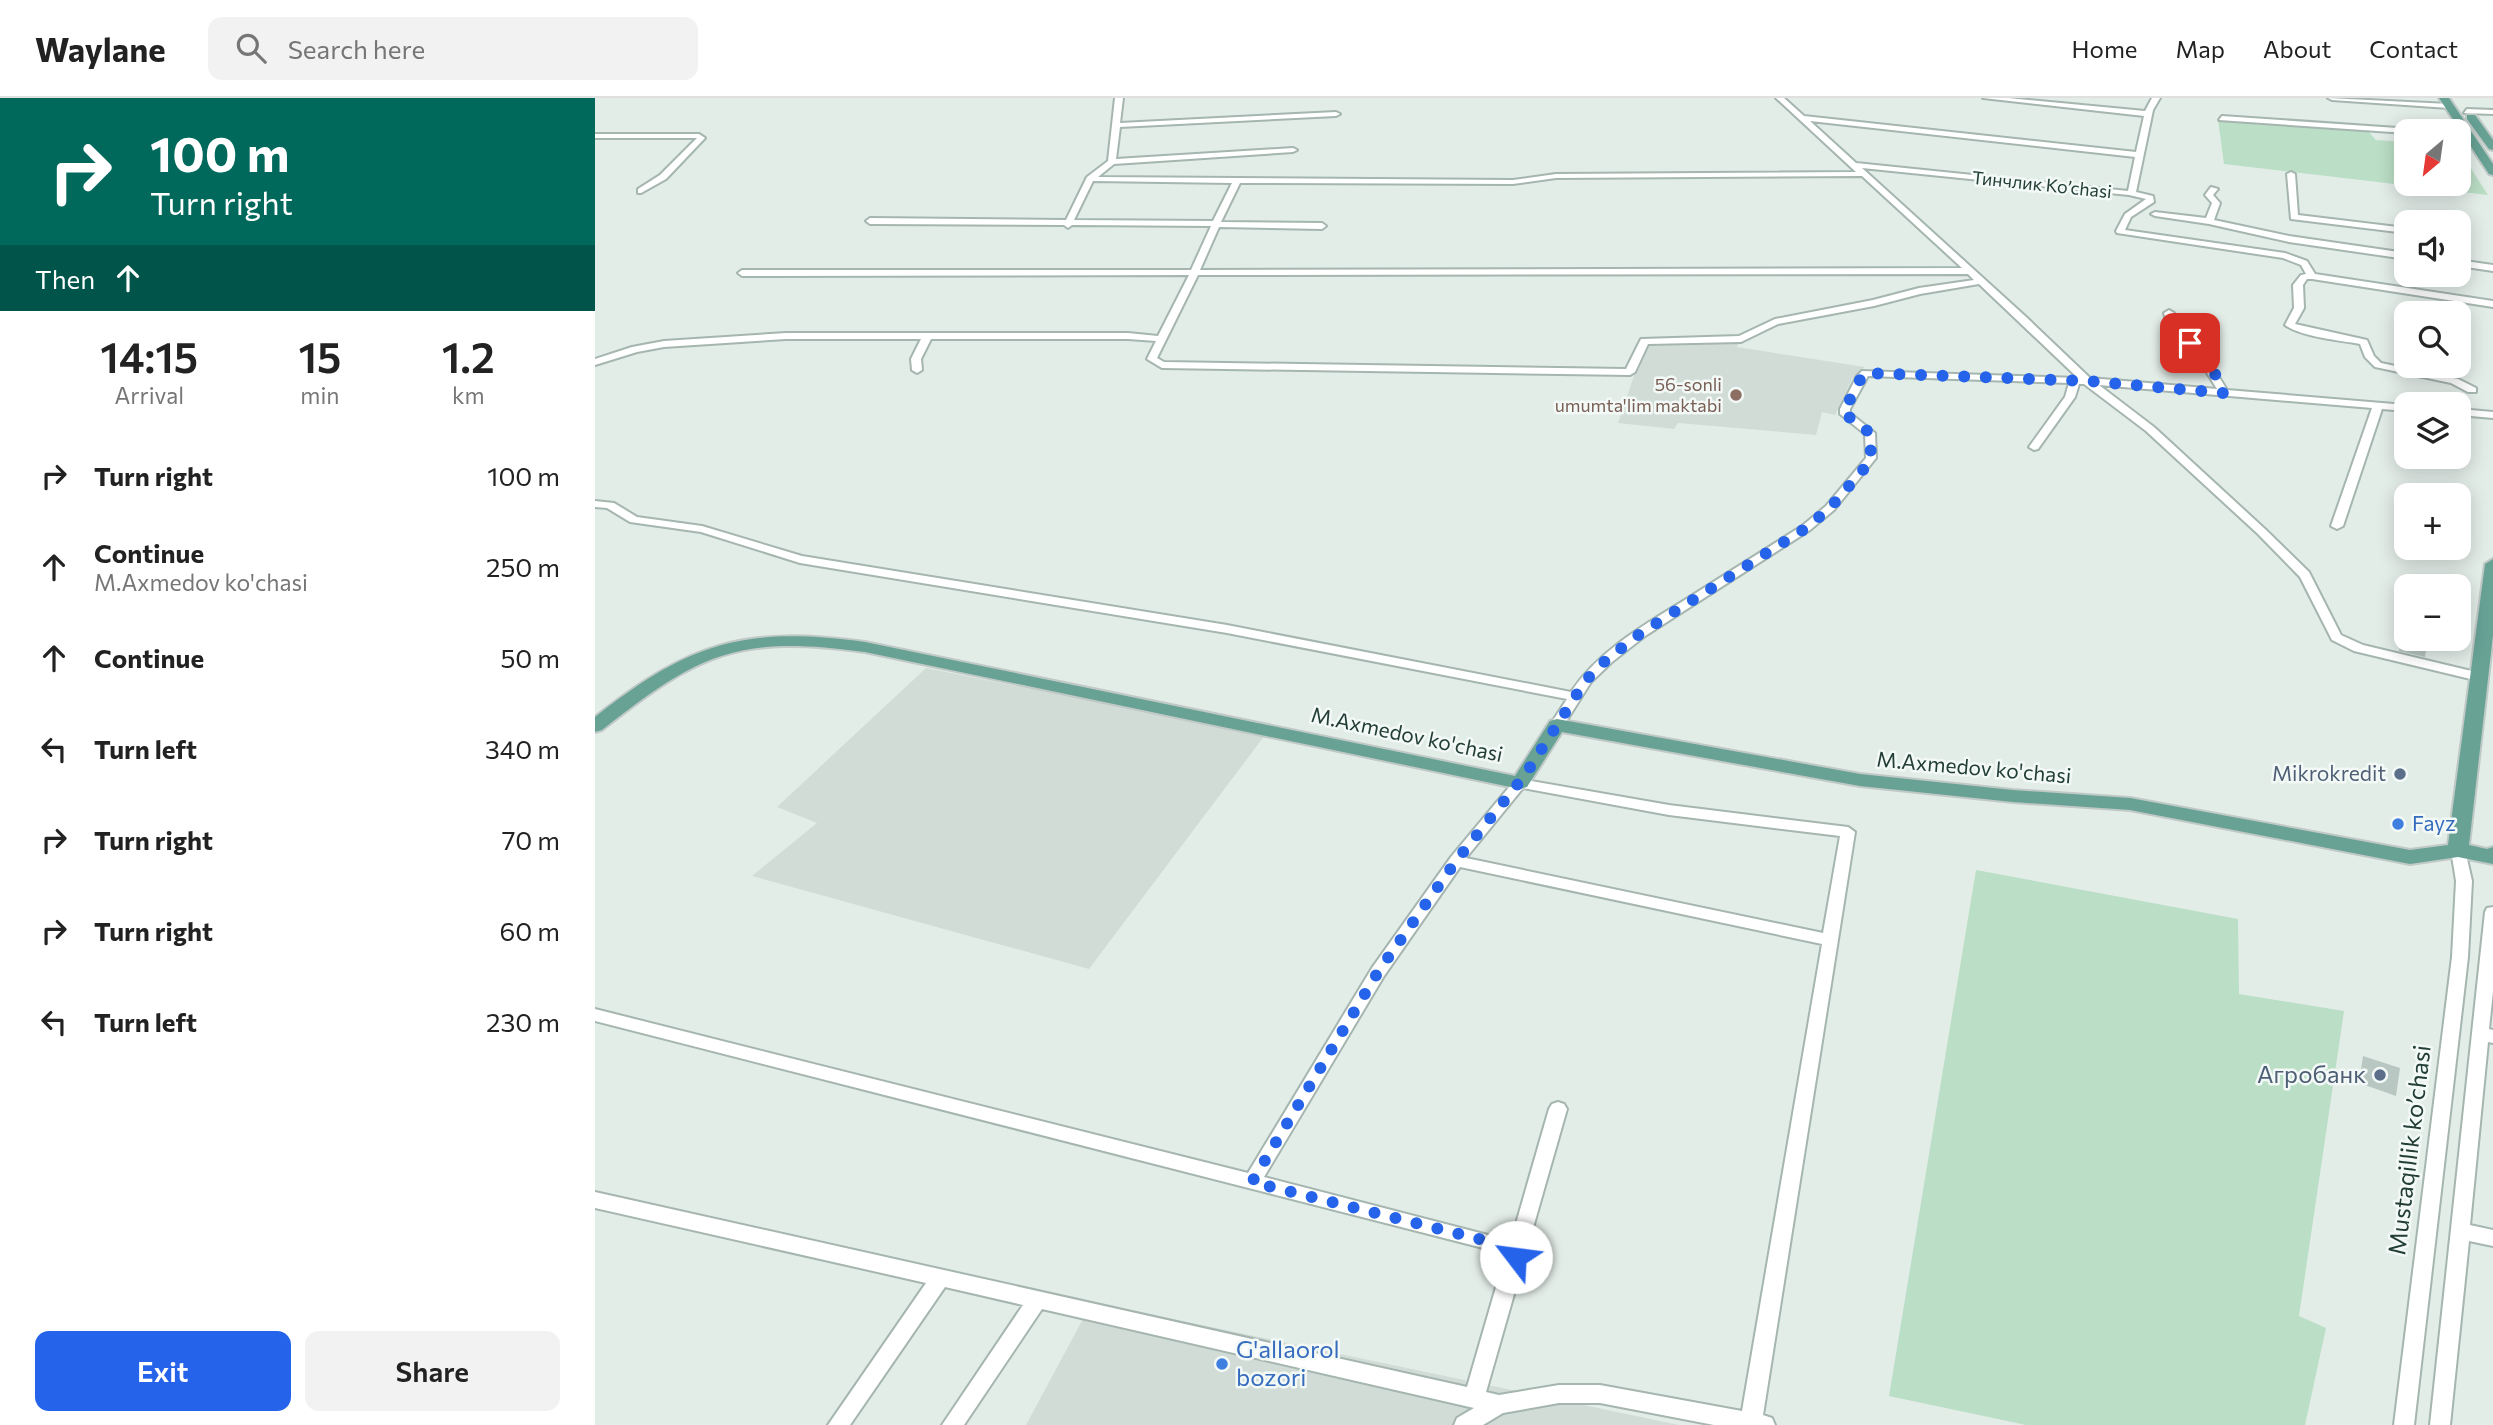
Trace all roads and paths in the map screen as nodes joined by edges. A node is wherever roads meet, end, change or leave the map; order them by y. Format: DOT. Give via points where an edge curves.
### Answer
graph roads {
  1 [pos="1119,98"];
  2 [pos="1780,98"];
  3 [pos="1987,98"];
  4 [pos="2156,98"];
  5 [pos="2332,98"];
  6 [pos="2458,98"];
  7 [pos="2446,102"];
  8 [pos="2467,111"];
  9 [pos="2493,112"];
  10 [pos="1336,114"];
  11 [pos="2149,114"];
  12 [pos="1803,118"];
  13 [pos="2222,118"];
  14 [pos="2455,119"];
  15 [pos="1116,125"];
  16 [pos="2394,130"];
  17 [pos="595,136"];
  18 [pos="2471,145"];
  19 [pos="2493,147"];
  20 [pos="1293,150"];
  21 [pos="2139,155"];
  22 [pos="1112,162"];
  23 [pos="1854,165"];
  24 [pos="2493,172"];
  25 [pos="1864,174"];
  26 [pos="2291,174"];
  27 [pos="1090,179"];
  28 [pos="1237,181"];
  29 [pos="2214,189"];
  30 [pos="641,191"];
  31 [pos="2129,193"];
  32 [pos="2155,214"];
  33 [pos="870,221"];
  34 [pos="2209,221"];
  35 [pos="1216,224"];
  36 [pos="1068,225"];
  37 [pos="1322,226"];
  38 [pos="2394,230"];
  39 [pos="2394,254"];
  40 [pos="2471,265"];
  41 [pos="2493,268"];
  42 [pos="1970,271"];
  43 [pos="1197,273"];
  44 [pos="742,274"];
  45 [pos="2312,276"];
  46 [pos="1982,281"];
  47 [pos="2493,304"];
  48 [pos="2169,313"];
  49 [pos="927,337"];
  50 [pos="1161,339"];
  51 [pos="595,362"];
  52 [pos="917,370"];
  53 [pos="2081,381"];
  54 [pos="2472,390"];
  55 [pos="2224,393"];
  56 [pos="2378,405"];
  57 [pos="2394,407"];
  58 [pos="2471,413"];
  59 [pos="2493,415"];
  60 [pos="2034,447"];
  61 [pos="595,504"];
  62 [pos="2337,526"];
  63 [pos="2493,564"];
  64 [pos="2479,677"];
  65 [pos="1575,697"];
  66 [pos="1557,725"];
  67 [pos="595,726"];
  68 [pos="1522,779"];
  69 [pos="2458,850"];
  70 [pos="2493,857"];
  71 [pos="1456,861"];
  72 [pos="2493,912"];
  73 [pos="1830,940"];
  74 [pos="595,1015"];
  75 [pos="2486,1035"];
  76 [pos="1558,1110"];
  77 [pos="1252,1182"];
  78 [pos="595,1200"];
  79 [pos="2461,1231"];
  80 [pos="2493,1238"];
  81 [pos="1516,1257"];
  82 [pos="941,1278"];
  83 [pos="1037,1300"];
  84 [pos="1474,1398"];
  85 [pos="1499,1404"];
  86 [pos="1758,1423"];
  87 [pos="838,1425"];
  88 [pos="952,1425"];
  89 [pos="1464,1425"];
  90 [pos="2404,1425"];
  91 [pos="2440,1425"];
  1 -- 15 [label="street"];
  2 -- 12 [label="street"];
  3 -- 11 [label="street"];
  4 -- 11 [label="street, Тинчлик Ko’chasi"];
  5 -- 7 [label="street"];
  6 -- 8 [label="main road"];
  7 -- 14 [label="main road"];
  8 -- 9 [label="street"];
  8 -- 19 [label="main road"];
  10 -- 15 [label="street"];
  11 -- 21 [label="street, Тинчлик Ko’chasi"];
  12 -- 21 [label="street"];
  12 -- 23 [label="street"];
  13 -- 16 [label="street"];
  15 -- 22 [label="street"];
  17 -- 30 [label="street" via="701,138 663,177"];
  18 -- 24 [label="main road"];
  20 -- 22 [label="street"];
  21 -- 31 [label="street, Тинчлик Ko’chasi"];
  22 -- 27 [label="street"];
  23 -- 25 [label="street"];
  23 -- 31 [label="street, Тинчлик Ko’chasi"];
  25 -- 28 [label="street" via="1556,176 1513,183"];
  25 -- 42 [label="street"];
  26 -- 38 [label="street" via="2294,217"];
  27 -- 28 [label="street"];
  27 -- 36 [label="street"];
  28 -- 35 [label="street"];
  29 -- 34 [label="street" via="2209,195 2216,203"];
  31 -- 45 [label="street" via="2150,198 2150,202 2128,216 2120,231 2124,233 2285,256 2304,262"];
  32 -- 34 [label="street"];
  33 -- 36 [label="street"];
  34 -- 39 [label="street" via="2289,239"];
  35 -- 36 [label="street"];
  35 -- 37 [label="street"];
  35 -- 43 [label="street"];
  40 -- 41 [label="street"];
  42 -- 43 [label="street"];
  42 -- 46 [label="street"];
  43 -- 44 [label="street"];
  43 -- 50 [label="street"];
  45 -- 47 [label="street"];
  45 -- 54 [label="street" via="2298,285 2299,308 2290,325 2364,342 2378,365"];
  46 -- 50 [label="street" via="1775,322 1741,339 1644,341 1630,372 1162,365 1152,359"];
  46 -- 53 [label="street"];
  48 -- 55 [label="street" via="2172,330 2213,370"];
  49 -- 50 [label="street"];
  49 -- 51 [label="street" via="786,336 677,343 635,349"];
  49 -- 52 [label="street" via="915,359"];
  53 -- 55 [label="street"];
  53 -- 60 [label="street"];
  53 -- 64 [label="street" via="2150,429 2305,575 2336,637 2359,648"];
  53 -- 65 [label="street" via="1874,372 1862,376 1845,414 1870,433 1871,458 1830,508 1641,633 1607,659"];
  55 -- 56 [label="street"];
  56 -- 57 [label="street"];
  56 -- 62 [label="street"];
  58 -- 59 [label="street"];
  61 -- 65 [label="street" via="610,505 634,520 702,528 800,559 1227,629"];
  63 -- 64 [label="main road"];
  64 -- 69 [label="main road"];
  65 -- 66 [label="street"];
  66 -- 68 [label="main road, M.Axmedov ko'chasi"];
  66 -- 69 [label="main road, M.Axmedov ko'chasi" via="1860,780 2130,804 2410,857"];
  67 -- 68 [label="main road, M.Axmedov ko'chasi" via="663,675 701,656 755,640 806,638"];
  68 -- 71 [label="street"];
  68 -- 73 [label="street" via="1669,810 1848,832"];
  69 -- 70 [label="main road, M.Axmedov ko'chasi"];
  69 -- 90 [label="street, Mustaqillik ko’chasi" via="2463,881 2460,957"];
  71 -- 73 [label="street"];
  71 -- 77 [label="street" via="1378,972"];
  72 -- 75 [label="street"];
  73 -- 86 [label="street"];
  74 -- 77 [label="street"];
  75 -- 79 [label="street"];
  76 -- 81 [label="street"];
  77 -- 81 [label="street" via="1499,1244 1513,1250"];
  78 -- 82 [label="street"];
  79 -- 80 [label="street"];
  79 -- 91 [label="street"];
  81 -- 84 [label="street"];
  82 -- 83 [label="street"];
  82 -- 87 [label="street"];
  83 -- 84 [label="street"];
  83 -- 88 [label="street"];
  84 -- 85 [label="street"];
  85 -- 86 [label="street" via="1559,1394 1599,1394"];
  85 -- 89 [label="street"];
}
